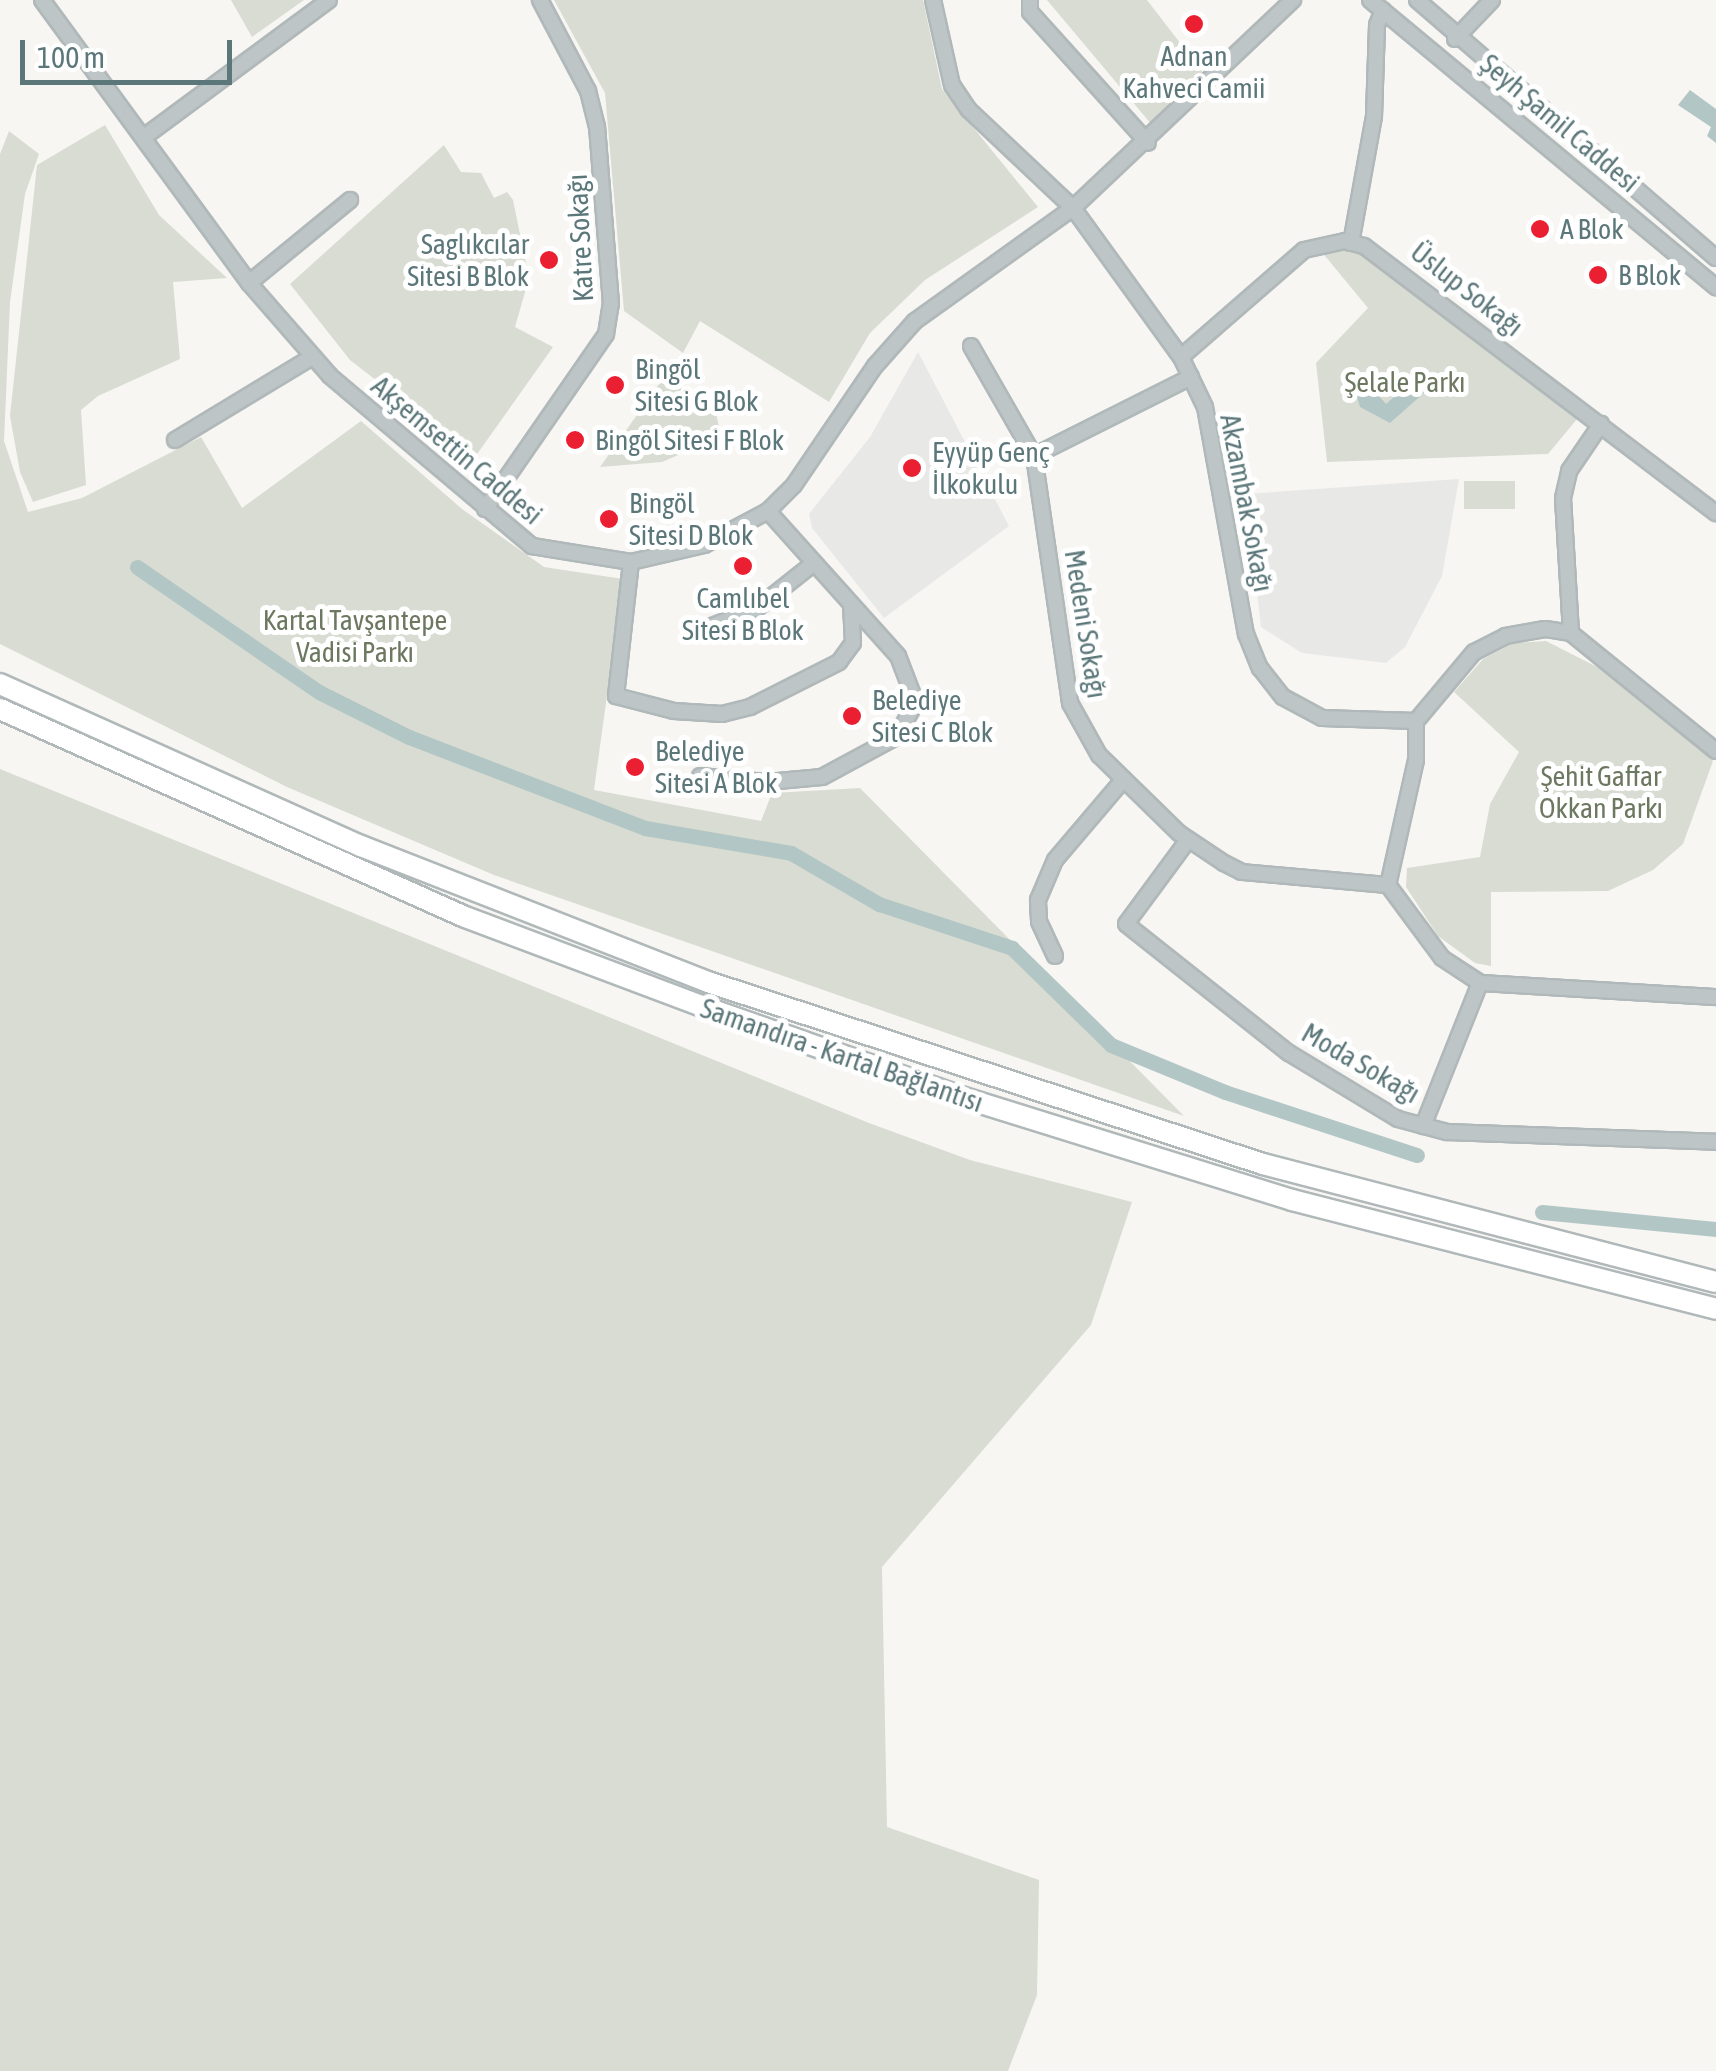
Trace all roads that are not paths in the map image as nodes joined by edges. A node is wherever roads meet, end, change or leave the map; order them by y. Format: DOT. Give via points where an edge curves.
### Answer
graph roads {
  1 [pos="42,0"];
  2 [pos="329,0"];
  3 [pos="540,0"];
  4 [pos="933,0"];
  5 [pos="1030,0"];
  6 [pos="1370,0"];
  7 [pos="1417,0"];
  8 [pos="1492,0"];
  9 [pos="1295,2"];
  10 [pos="1383,10"];
  11 [pos="1456,39"];
  12 [pos="144,137"];
  13 [pos="1148,143"];
  14 [pos="350,200"];
  15 [pos="1073,208"];
  16 [pos="1351,243"];
  17 [pos="1716,258"];
  18 [pos="248,283"];
  19 [pos="1716,288"];
  20 [pos="971,346"];
  21 [pos="1181,357"];
  22 [pos="312,358"];
  23 [pos="1191,377"];
  24 [pos="1601,424"];
  25 [pos="175,440"];
  26 [pos="1034,456"];
  27 [pos="485,508"];
  28 [pos="768,511"];
  29 [pos="1716,513"];
  30 [pos="631,562"];
  31 [pos="814,563"];
  32 [pos="849,602"];
  33 [pos="712,626"];
  34 [pos="1571,633"];
  35 [pos="0,670"];
  36 [pos="0,684"];
  37 [pos="0,710"];
  38 [pos="1416,721"];
  39 [pos="0,724"];
  40 [pos="1716,750"];
  41 [pos="162,759"];
  42 [pos="700,776"];
  43 [pos="145,778"];
  44 [pos="1124,780"];
  45 [pos="1188,840"];
  46 [pos="1388,884"];
  47 [pos="1055,956"];
  48 [pos="1480,983"];
  49 [pos="1716,997"];
  50 [pos="1423,1126"];
  51 [pos="1716,1142"];
  52 [pos="1716,1282"];
  53 [pos="1716,1309"];
  1 -- 12 [label="street, Akşemsettin Caddesi"];
  2 -- 12 [label="street"];
  3 -- 27 [label="street, Katre Sokağı" via="588,91 597,128 611,304 606,334"];
  4 -- 15 [label="street, Akzambak Sokağı" via="952,85 969,110"];
  5 -- 13 [label="street" via="1030,12"];
  6 -- 10 [label="street, Şeyh Şamil Caddesi"];
  7 -- 11 [label="street, Şeyh Şamil Caddesi"];
  8 -- 11 [label="street"];
  9 -- 13 [label="street, Akşemsettin Caddesi"];
  10 -- 16 [label="street" via="1374,116"];
  10 -- 19 [label="street, Şeyh Şamil Caddesi"];
  11 -- 17 [label="street, Şeyh Şamil Caddesi"];
  12 -- 18 [label="street, Akşemsettin Caddesi"];
  13 -- 15 [label="street, Akşemsettin Caddesi"];
  14 -- 18 [label="street"];
  15 -- 21 [label="street, Akzambak Sokağı"];
  15 -- 28 [label="street, Akşemsettin Caddesi" via="915,321 875,366 794,486"];
  16 -- 21 [label="street" via="1304,250"];
  16 -- 24 [label="street, Üslup Sokağı" via="1383,255"];
  18 -- 22 [label="street, Akşemsettin Caddesi"];
  20 -- 26 [label="street"];
  21 -- 23 [label="street, Akzambak Sokağı"];
  22 -- 25 [label="street"];
  22 -- 27 [label="street, Akşemsettin Caddesi"];
  23 -- 26 [label="street"];
  23 -- 38 [label="street, Akzambak Sokağı" via="1204,407 1246,634 1260,668 1283,697 1322,718"];
  24 -- 29 [label="street, Üslup Sokağı"];
  24 -- 34 [label="street" via="1569,471 1563,498"];
  26 -- 44 [label="street, Medeni Sokağı" via="1070,703 1082,732"];
  27 -- 30 [label="street, Akşemsettin Caddesi" via="532,546"];
  28 -- 30 [label="street, Akşemsettin Caddesi" via="704,545"];
  28 -- 31 [label="street"];
  30 -- 32 [label="street" via="616,696 674,711 750,708 840,662 854,644"];
  31 -- 32 [label="street"];
  31 -- 33 [label="street" via="756,609"];
  32 -- 42 [label="street" via="912,680 911,720 860,760 822,778"];
  34 -- 38 [label="street" via="1545,629 1506,636 1474,652"];
  34 -- 40 [label="street"];
  35 -- 41 [label="highway"];
  36 -- 41 [label="highway, Samandıra - Kartal Bağlantısı"];
  37 -- 43 [label="highway, Samandıra - Kartal Bağlantısı"];
  38 -- 46 [label="street" via="1416,760"];
  39 -- 43 [label="highway"];
  41 -- 52 [label="highway, Samandıra - Kartal Bağlantısı" via="494,900 991,1079 1263,1164"];
  43 -- 53 [label="highway, Samandıra - Kartal Bağlantısı" via="466,917 958,1096 1292,1200"];
  44 -- 45 [label="street, Medeni Sokağı"];
  44 -- 47 [label="street" via="1055,860 1038,900 1039,921"];
  45 -- 46 [label="street, Medeni Sokağı" via="1242,872"];
  45 -- 50 [label="street, Moda Sokağı" via="1126,924 1290,1053 1398,1119"];
  46 -- 48 [label="street" via="1442,958"];
  48 -- 49 [label="street"];
  48 -- 50 [label="street"];
  50 -- 51 [label="street, Moda Sokağı" via="1550,1138"];
}
